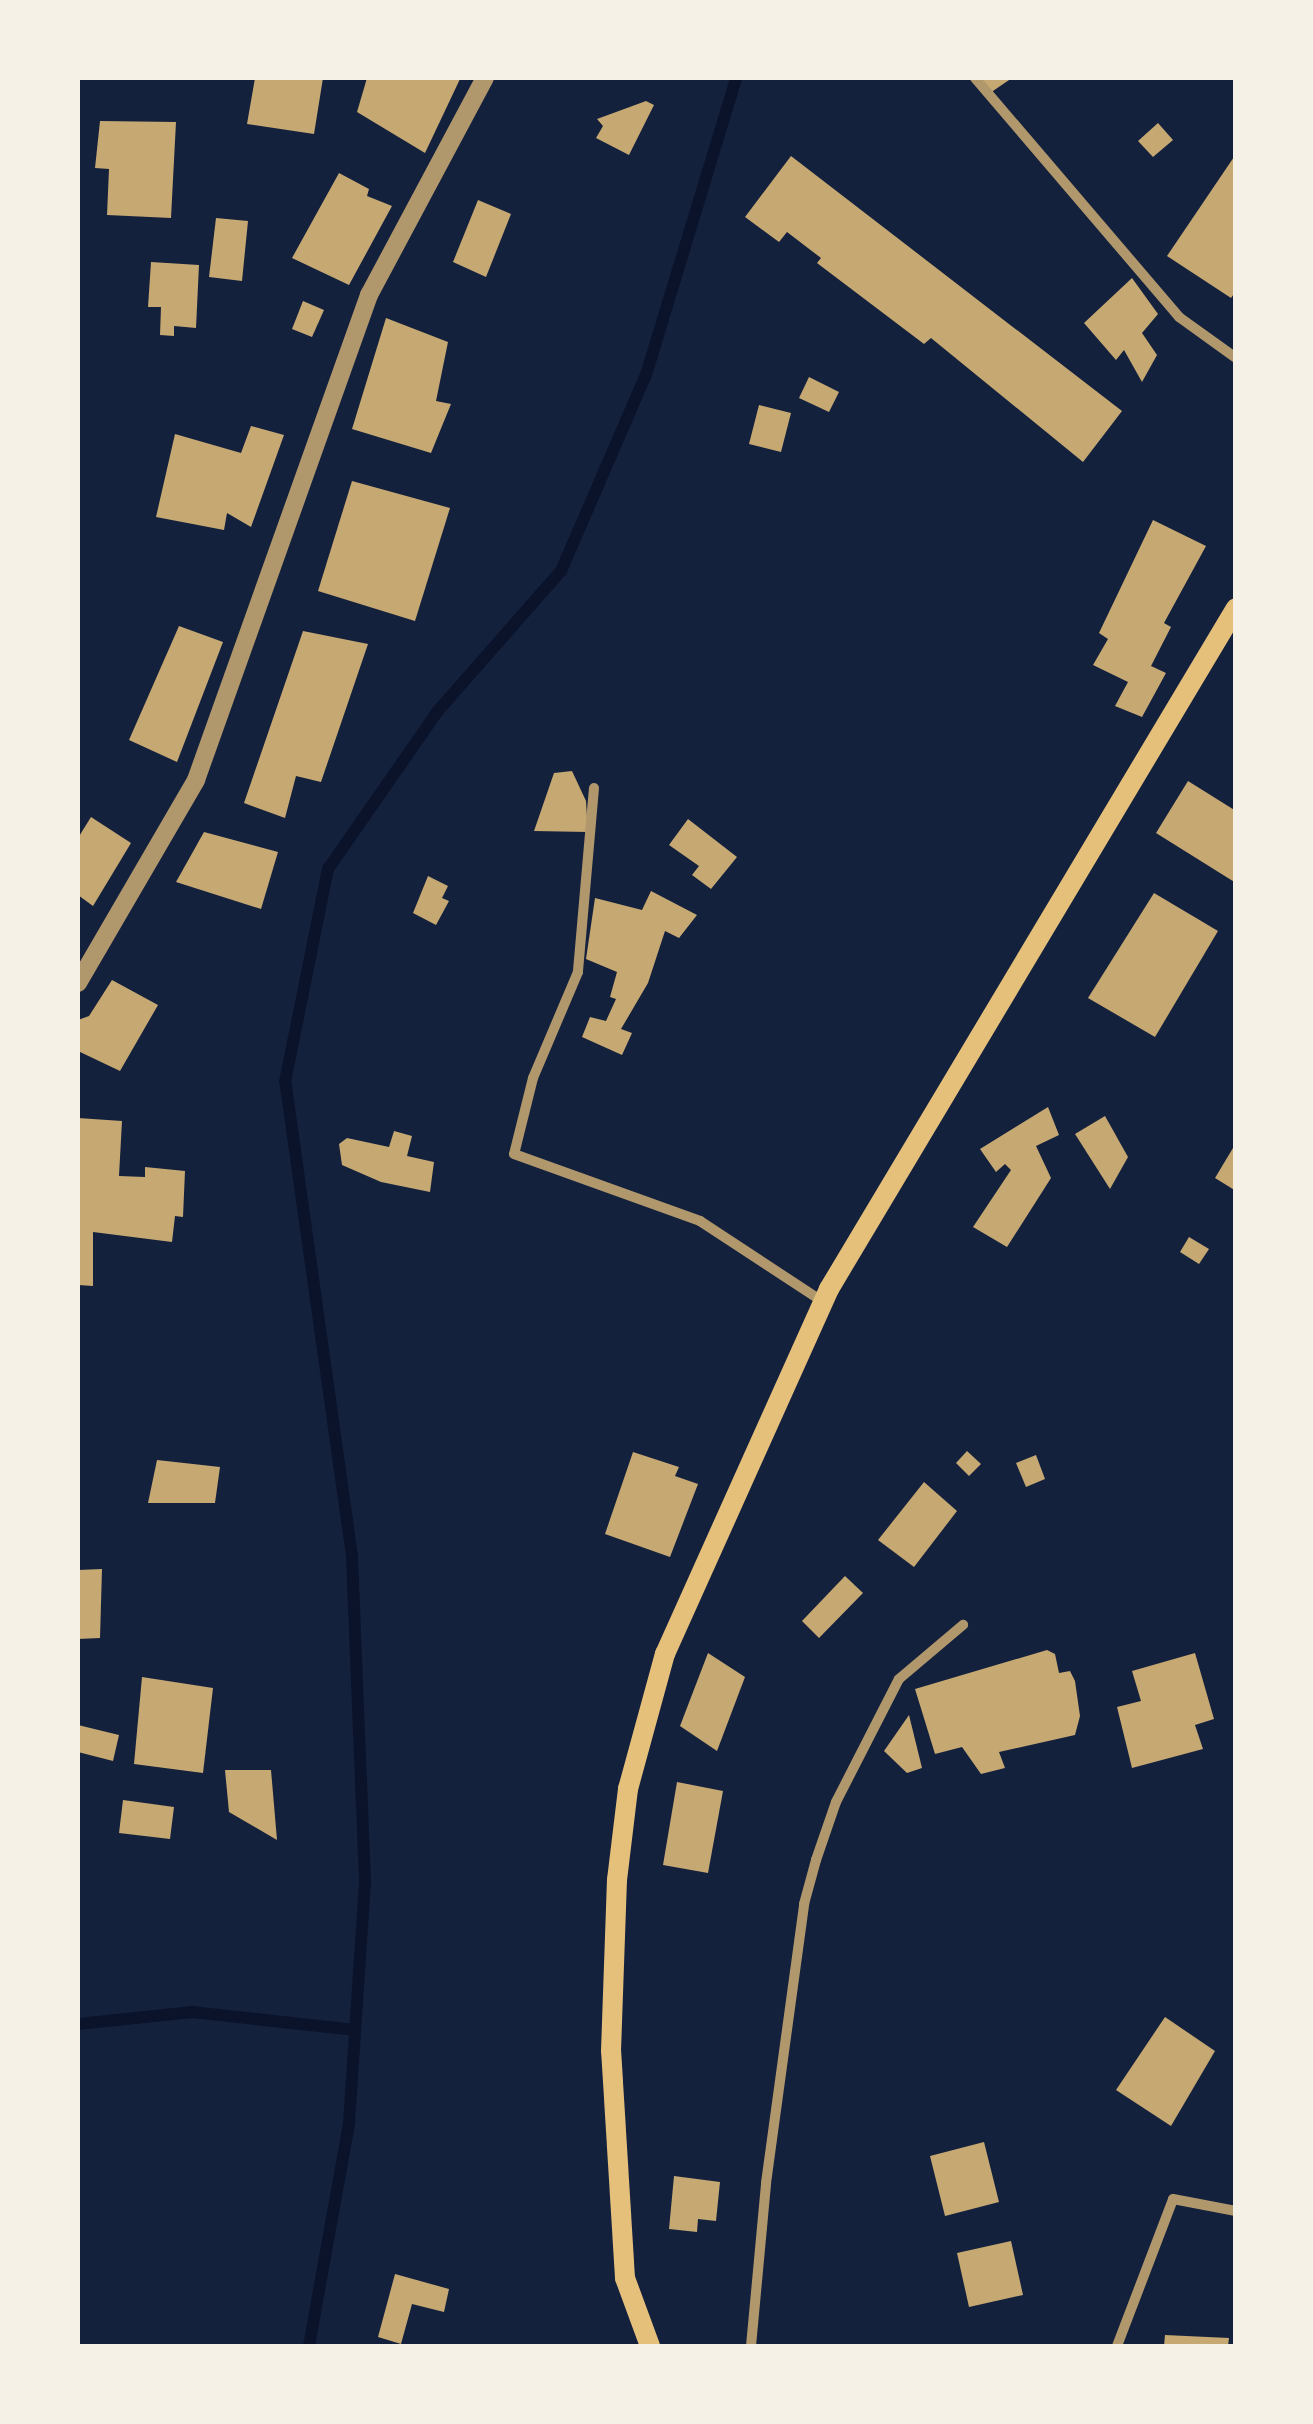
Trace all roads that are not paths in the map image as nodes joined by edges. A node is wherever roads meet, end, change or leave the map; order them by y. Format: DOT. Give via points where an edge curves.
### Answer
graph roads {
  1 [pos="485,78"];
  2 [pos="975,78"];
  3 [pos="1236,358"];
  4 [pos="1236,608"];
  5 [pos="594,788"];
  6 [pos="78,983"];
  7 [pos="823,1302"];
  8 [pos="964,1625"];
  9 [pos="1236,2211"];
  10 [pos="650,2346"];
  11 [pos="750,2346"];
  12 [pos="1117,2346"];
  1 -- 6 [label="street" via="369,295 196,780"];
  2 -- 3 [label="street" via="1178,317"];
  4 -- 7 [label="main road"];
  5 -- 7 [label="street" via="578,972 533,1078 514,1154 700,1221"];
  7 -- 10 [label="main road" via="665,1654 628,1789 617,1880 611,2051 616,2197 625,2278"];
  8 -- 11 [label="street" via="899,1679 836,1802 816,1860 804,1904 766,2183"];
  9 -- 12 [label="street" via="1173,2199"];
}
